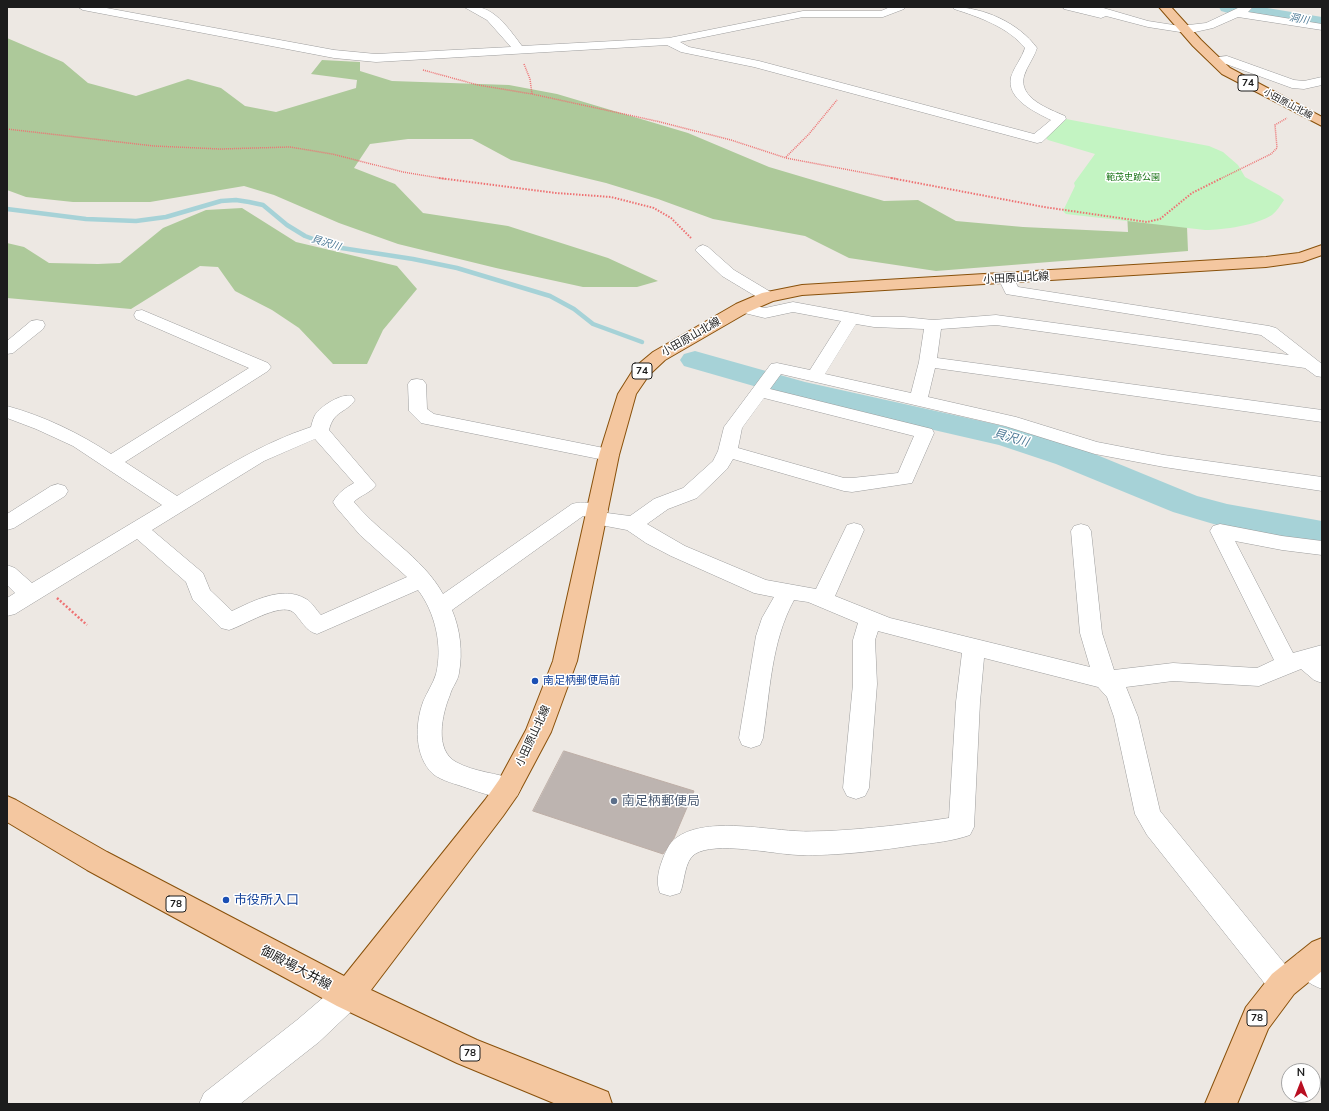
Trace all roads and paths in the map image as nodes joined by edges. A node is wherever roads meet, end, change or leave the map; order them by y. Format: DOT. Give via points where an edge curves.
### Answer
graph roads {
  1 [pos="83,7"];
  2 [pos="469,7"];
  3 [pos="900,7"];
  4 [pos="958,7"];
  5 [pos="1068,7"];
  6 [pos="1088,7"];
  7 [pos="1248,7"];
  8 [pos="1256,7"];
  9 [pos="1165,8"];
  10 [pos="1236,13"];
  11 [pos="1129,18"];
  12 [pos="1322,19"];
  13 [pos="1322,27"];
  14 [pos="1186,29"];
  15 [pos="669,41"];
  16 [pos="518,48"];
  17 [pos="1215,61"];
  18 [pos="420,70"];
  19 [pos="1322,81"];
  20 [pos="847,88"];
  21 [pos="532,94"];
  22 [pos="1299,110"];
  23 [pos="1322,122"];
  24 [pos="7,129"];
  25 [pos="786,158"];
  26 [pos="703,250"];
  27 [pos="1322,250"];
  28 [pos="1006,278"];
  29 [pos="768,297"];
  30 [pos="742,308"];
  31 [pos="142,315"];
  32 [pos="851,319"];
  33 [pos="37,325"];
  34 [pos="933,325"];
  35 [pos="7,349"];
  36 [pos="928,362"];
  37 [pos="1316,367"];
  38 [pos="814,377"];
  39 [pos="417,384"];
  40 [pos="760,392"];
  41 [pos="346,400"];
  42 [pos="918,401"];
  43 [pos="7,412"];
  44 [pos="1322,416"];
  45 [pos="319,431"];
  46 [pos="728,451"];
  47 [pos="609,455"];
  48 [pos="112,462"];
  49 [pos="1322,484"];
  50 [pos="58,491"];
  51 [pos="178,506"];
  52 [pos="598,514"];
  53 [pos="7,523"];
  54 [pos="633,524"];
  55 [pos="139,530"];
  56 [pos="854,530"];
  57 [pos="1081,531"];
  58 [pos="1322,548"];
  59 [pos="7,573"];
  60 [pos="422,580"];
  61 [pos="37,590"];
  62 [pos="788,591"];
  63 [pos="822,600"];
  64 [pos="440,607"];
  65 [pos="7,608"];
  66 [pos="870,620"];
  67 [pos="87,625"];
  68 [pos="974,648"];
  69 [pos="1305,659"];
  70 [pos="1322,674"];
  71 [pos="1106,680"];
  72 [pos="751,738"];
  73 [pos="508,788"];
  74 [pos="856,788"];
  75 [pos="7,808"];
  76 [pos="670,884"];
  77 [pos="1317,963"];
  78 [pos="1283,984"];
  79 [pos="348,995"];
  80 [pos="593,1103"];
  81 [pos="215,1104"];
  82 [pos="1221,1104"];
  1 -- 16 [label="street" via="362,58"];
  2 -- 16 [label="street" via="493,18"];
  3 -- 15 [label="street" via="883,14 803,14"];
  4 -- 20 [label="street" via="994,21 1026,40 1032,48 1017,78 1017,85 1032,105 1060,119 1037,139"];
  5 -- 11 [label="street" via="1115,18"];
  6 -- 11 [label="street"];
  7 -- 10 [label="street"];
  8 -- 12 [label="street"];
  9 -- 14 [label="main road, 小田原山北線 / 74"];
  10 -- 13 [label="street"];
  10 -- 14 [label="street" via="1208,26"];
  11 -- 14 [label="street"];
  14 -- 17 [label="main road, 小田原山北線 / 74"];
  15 -- 16 [label="street"];
  15 -- 20 [label="street" via="685,50 755,64"];
  16 -- 21 [label="path" via="530,79"];
  17 -- 19 [label="street" via="1227,60 1292,84 1304,85"];
  17 -- 22 [label="main road, 小田原山北線 / 74" via="1237,78"];
  18 -- 21 [label="path" via="478,85"];
  20 -- 25 [label="path"];
  21 -- 25 [label="path" via="731,140"];
  22 -- 23 [label="main road, 小田原山北線 / 74"];
  22 -- 25 [label="path" via="1274,125 1277,148 1271,154 1192,193 1157,222 1044,207"];
  24 -- 26 [label="path" via="181,148 290,147 445,179 556,193 612,197 654,208 671,218"];
  26 -- 29 [label="street" via="728,273"];
  27 -- 28 [label="main road, 小田原山北線 / 74" via="1302,257 1266,262"];
  28 -- 29 [label="main road, 小田原山北線 / 74" via="802,290"];
  28 -- 37 [label="street" via="1012,291 1270,332"];
  29 -- 30 [label="main road, 小田原山北線 / 74"];
  30 -- 32 [label="street" via="765,313 793,307"];
  30 -- 47 [label="main road, 小田原山北線 / 74" via="659,356 642,371 623,402"];
  31 -- 48 [label="street" via="262,367"];
  32 -- 34 [label="street"];
  32 -- 38 [label="street"];
  33 -- 35 [label="street"];
  34 -- 36 [label="street"];
  34 -- 37 [label="street" via="996,320"];
  36 -- 42 [label="street"];
  36 -- 44 [label="street"];
  38 -- 40 [label="street" via="777,368"];
  38 -- 42 [label="street"];
  39 -- 47 [label="street" via="418,411 428,419"];
  40 -- 46 [label="street" via="733,427"];
  40 -- 46 [label="street" via="925,433 905,478 852,485"];
  41 -- 45 [label="street" via="323,417"];
  42 -- 49 [label="street" via="1009,421 1095,448 1164,461"];
  43 -- 48 [label="street" via="80,442"];
  45 -- 51 [label="street" via="297,438 257,457"];
  45 -- 60 [label="street" via="366,485 351,493 343,502 347,508 371,534 414,570"];
  46 -- 54 [label="street" via="720,465 696,490 661,504"];
  47 -- 52 [label="main road, 小田原山北線 / 74"];
  48 -- 51 [label="street"];
  50 -- 53 [label="street"];
  51 -- 55 [label="street"];
  52 -- 54 [label="street"];
  52 -- 64 [label="street" via="579,509"];
  52 -- 73 [label="main road, 小田原山北線 / 74" via="565,661 538,732"];
  54 -- 62 [label="street" via="678,551 762,587"];
  55 -- 60 [label="street" via="194,578 202,594 229,622 274,602 288,601 298,604 317,626"];
  55 -- 61 [label="street"];
  56 -- 63 [label="street"];
  57 -- 71 [label="street" via="1091,633"];
  58 -- 69 [label="street" via="1220,531"];
  59 -- 61 [label="street"];
  60 -- 64 [label="street"];
  61 -- 65 [label="street"];
  61 -- 67 [label="path"];
  62 -- 63 [label="street" via="811,595"];
  62 -- 72 [label="street" via="767,636"];
  63 -- 66 [label="street"];
  64 -- 73 [label="street" via="448,637 448,673 433,710 430,736 432,752 442,767"];
  66 -- 68 [label="street"];
  66 -- 74 [label="street" via="864,640 865,684"];
  68 -- 71 [label="street"];
  68 -- 76 [label="street" via="960,827 892,838 810,844 762,838 709,838 687,844 677,856"];
  69 -- 70 [label="street"];
  69 -- 71 [label="street" via="1259,676 1173,672"];
  71 -- 78 [label="street" via="1117,692 1126,717 1148,814"];
  73 -- 79 [label="main road, 小田原山北線 / 74"];
  75 -- 79 [label="main road, 御殿場大井線 / 78" via="104,865"];
  77 -- 78 [label="main road, 78"];
  78 -- 82 [label="main road, 78" via="1257,1018"];
  79 -- 80 [label="main road, 御殿場大井線 / 78" via="468,1052"];
  79 -- 81 [label="street" via="308,1031"];
}
